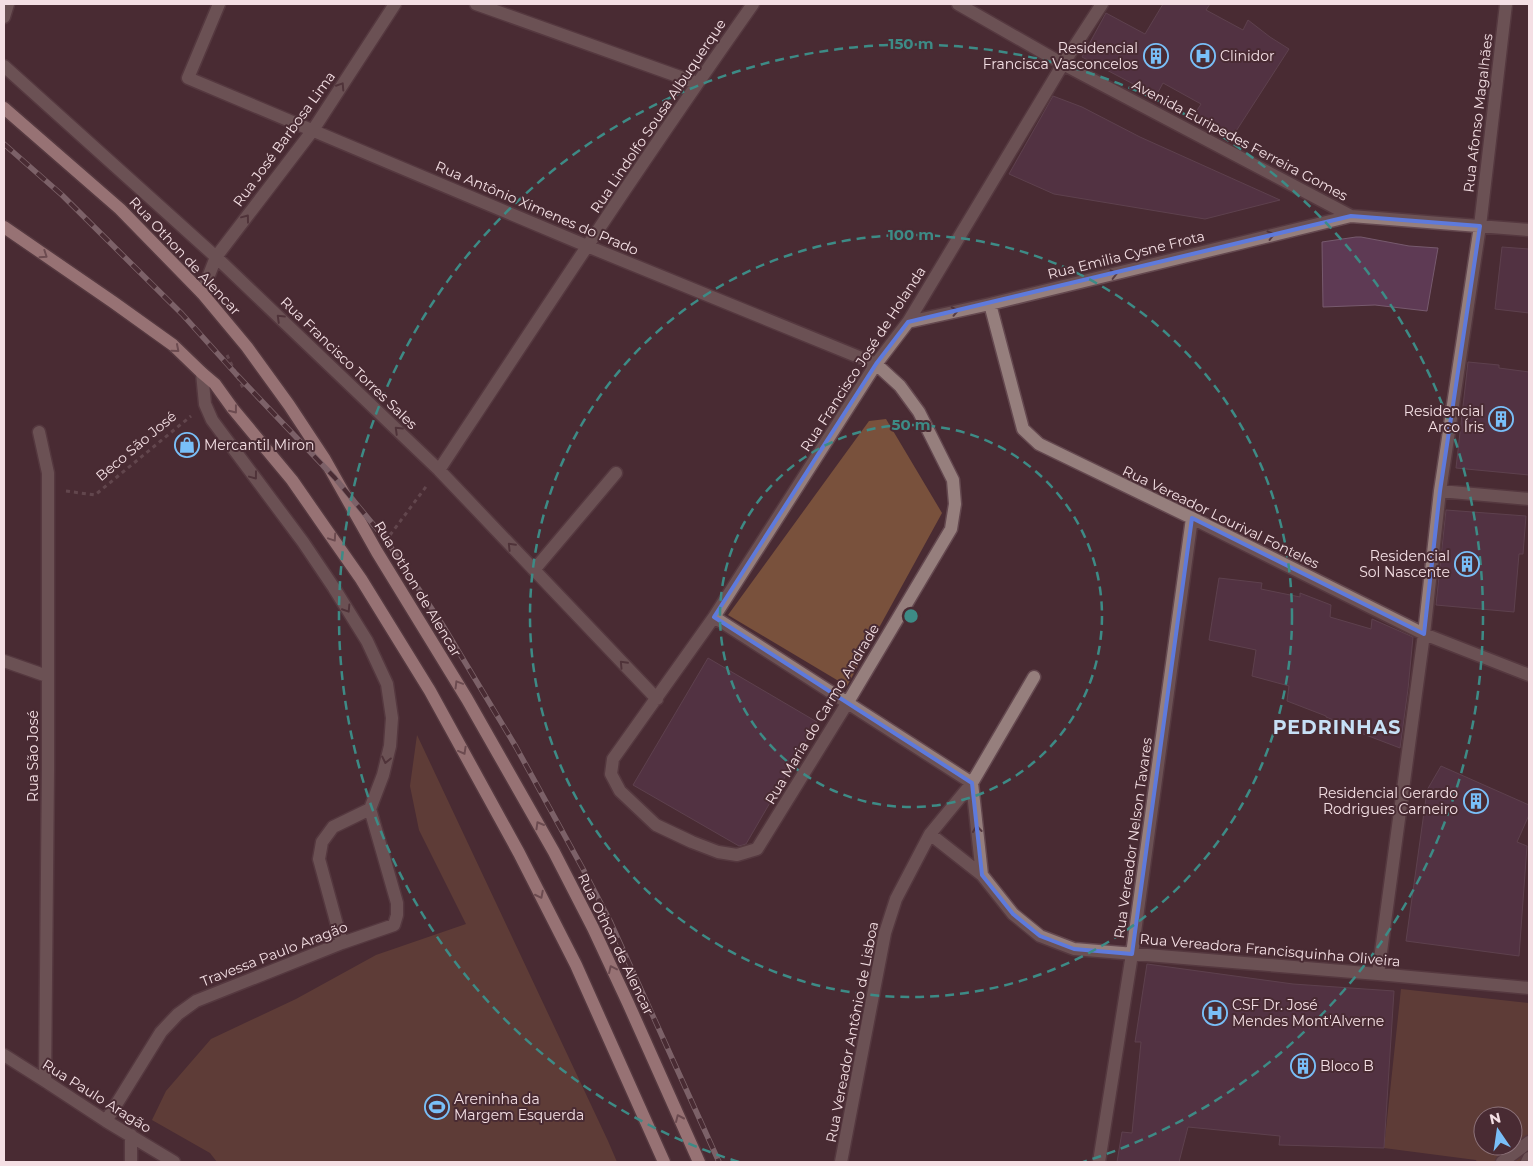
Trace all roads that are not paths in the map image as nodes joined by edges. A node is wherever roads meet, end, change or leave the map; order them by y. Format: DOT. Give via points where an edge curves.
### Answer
graph roads {
  1 [pos="8,4"];
  2 [pos="219,4"];
  3 [pos="395,4"];
  4 [pos="476,4"];
  5 [pos="753,4"];
  6 [pos="958,4"];
  7 [pos="1102,4"];
  8 [pos="1506,4"];
  9 [pos="4,17"];
  10 [pos="1063,64"];
  11 [pos="4,66"];
  12 [pos="697,83"];
  13 [pos="4,108"];
  14 [pos="313,130"];
  15 [pos="1351,216"];
  16 [pos="1480,226"];
  17 [pos="4,227"];
  18 [pos="1529,230"];
  19 [pos="587,246"];
  20 [pos="216,256"];
  21 [pos="202,293"];
  22 [pos="990,304"];
  23 [pos="908,322"];
  24 [pos="876,364"];
  25 [pos="202,373"];
  26 [pos="39,432"];
  27 [pos="439,470"];
  28 [pos="616,473"];
  29 [pos="1440,491"];
  30 [pos="1529,499"];
  31 [pos="1192,518"];
  32 [pos="534,570"];
  33 [pos="714,617"];
  34 [pos="1424,634"];
  35 [pos="4,661"];
  36 [pos="1529,675"];
  37 [pos="47,676"];
  38 [pos="1034,677"];
  39 [pos="657,699"];
  40 [pos="848,702"];
  41 [pos="972,783"];
  42 [pos="370,809"];
  43 [pos="930,834"];
  44 [pos="982,875"];
  45 [pos="342,943"];
  46 [pos="1132,954"];
  47 [pos="1378,974"];
  48 [pos="1529,988"];
  49 [pos="4,1056"];
  50 [pos="46,1081"];
  51 [pos="106,1121"];
  52 [pos="131,1135"];
  53 [pos="1529,1142"];
  54 [pos="1529,1158"];
  55 [pos="131,1162"];
  56 [pos="174,1162"];
  57 [pos="664,1162"];
  58 [pos="699,1162"];
  59 [pos="841,1162"];
  60 [pos="1099,1162"];
  61 [pos="1502,1162"];
  62 [pos="1527,1162"];
  1 -- 9 [label="street"];
  2 -- 14 [label="street, Rua Antônio Ximenes do Prado" via="188,78"];
  14 -- 3 [label="street, Rua José Barbosa Lima, one-way"];
  4 -- 12 [label="street"];
  5 -- 12 [label="street, Rua Lindolfo Sousa Albuquerque"];
  6 -- 10 [label="street, Avenida Euripedes Ferreira Gomes"];
  7 -- 10 [label="street, Rua Francisco José de Holanda"];
  8 -- 16 [label="street, Rua Afonso Magalhães"];
  10 -- 15 [label="street, Avenida Euripedes Ferreira Gomes"];
  10 -- 23 [label="street, Rua Francisco José de Holanda"];
  11 -- 20 [label="street, Rua Francisco Torres Sales"];
  12 -- 19 [label="street, Rua Lindolfo Sousa Albuquerque"];
  13 -- 21 [label="main road, Rua Othon de Alencar" via="120,209"];
  14 -- 19 [label="street, Rua Antônio Ximenes do Prado"];
  20 -- 14 [label="street, Rua José Barbosa Lima, one-way"];
  15 -- 16 [label="street"];
  22 -- 15 [label="street, Rua Emilia Cysne Frota, one-way"];
  16 -- 18 [label="street"];
  16 -- 29 [label="street, Rua Afonso Magalhães"];
  17 -- 25 [label="main road, one-way" via="173,345"];
  19 -- 24 [label="street, Rua Antônio Ximenes do Prado"];
  19 -- 27 [label="street, Rua Lindolfo Sousa Albuquerque"];
  20 -- 21 [label="street, Rua José Barbosa Lima"];
  27 -- 20 [label="street, Rua Francisco Torres Sales, one-way"];
  58 -- 21 [label="main road, Rua Othon de Alencar, one-way" via="593,928 467,699 289,404"];
  23 -- 22 [label="street, Rua Emilia Cysne Frota, one-way"];
  22 -- 31 [label="street, Rua Vereador Lourival Fonteles" via="1023,429 1039,444"];
  23 -- 24 [label="street, Rua Francisco José de Holanda"];
  24 -- 33 [label="street, Rua Francisco José de Holanda"];
  24 -- 40 [label="street, Rua Maria do Carmo Andrade" via="900,386 919,412 952,480 955,504 951,529"];
  25 -- 42 [label="street, one-way" via="205,404 212,420 334,588 367,641 387,684 392,718 390,746"];
  25 -- 57 [label="main road, one-way" via="215,384 292,480 361,579 430,691 519,853 576,966"];
  26 -- 37 [label="street, Rua São José" via="48,473"];
  32 -- 27 [label="street, Rua Francisco Torres Sales, one-way"];
  28 -- 32 [label="street"];
  29 -- 30 [label="street"];
  29 -- 34 [label="street, Rua Afonso Magalhães"];
  31 -- 34 [label="street, Rua Vereador Lourival Fonteles"];
  31 -- 46 [label="street, Rua Vereador Nelson Tavares"];
  39 -- 32 [label="street, Rua Francisco Torres Sales, one-way"];
  33 -- 39 [label="street, Rua Francisco José de Holanda"];
  33 -- 40 [label="street"];
  34 -- 36 [label="street, Rua Vereador Lourival Fonteles"];
  34 -- 47 [label="street, Rua Afonso Magalhães"];
  35 -- 37 [label="street"];
  37 -- 50 [label="street, Rua São José"];
  38 -- 41 [label="street, Rua Vereador Antônio de Lisboa"];
  39 -- 40 [label="street, Rua Maria do Carmo Andrade" via="613,759 611,774 620,792 656,825 718,852 737,855 757,848"];
  40 -- 41 [label="street"];
  41 -- 43 [label="street, Rua Vereador Antônio de Lisboa"];
  44 -- 41 [label="street, one-way"];
  42 -- 45 [label="street" via="333,827 322,842 319,859"];
  42 -- 45 [label="street, Travessa Paulo Aragão" via="397,904 397,915 394,925"];
  43 -- 44 [label="street, Rua Vereadora Francisquinha Oliveira"];
  43 -- 59 [label="street, Rua Vereador Antônio de Lisboa" via="896,899 885,933"];
  44 -- 46 [label="street, Rua Vereadora Francisquinha Oliveira" via="1013,914 1040,936 1074,949"];
  45 -- 51 [label="street, Travessa Paulo Aragão" via="196,1001 178,1014 161,1032"];
  46 -- 47 [label="street, Rua Vereadora Francisquinha Oliveira"];
  46 -- 60 [label="street, Rua Vereador Nelson Tavares"];
  47 -- 48 [label="street, Rua Vereadora Francisquinha Oliveira"];
  49 -- 50 [label="street, Rua Paulo Aragão"];
  50 -- 51 [label="street, Rua Paulo Aragão"];
  51 -- 52 [label="street, Rua Paulo Aragão"];
  52 -- 55 [label="street"];
  52 -- 56 [label="street, Rua Paulo Aragão"];
  53 -- 61 [label="street"];
  54 -- 62 [label="street"];
}
